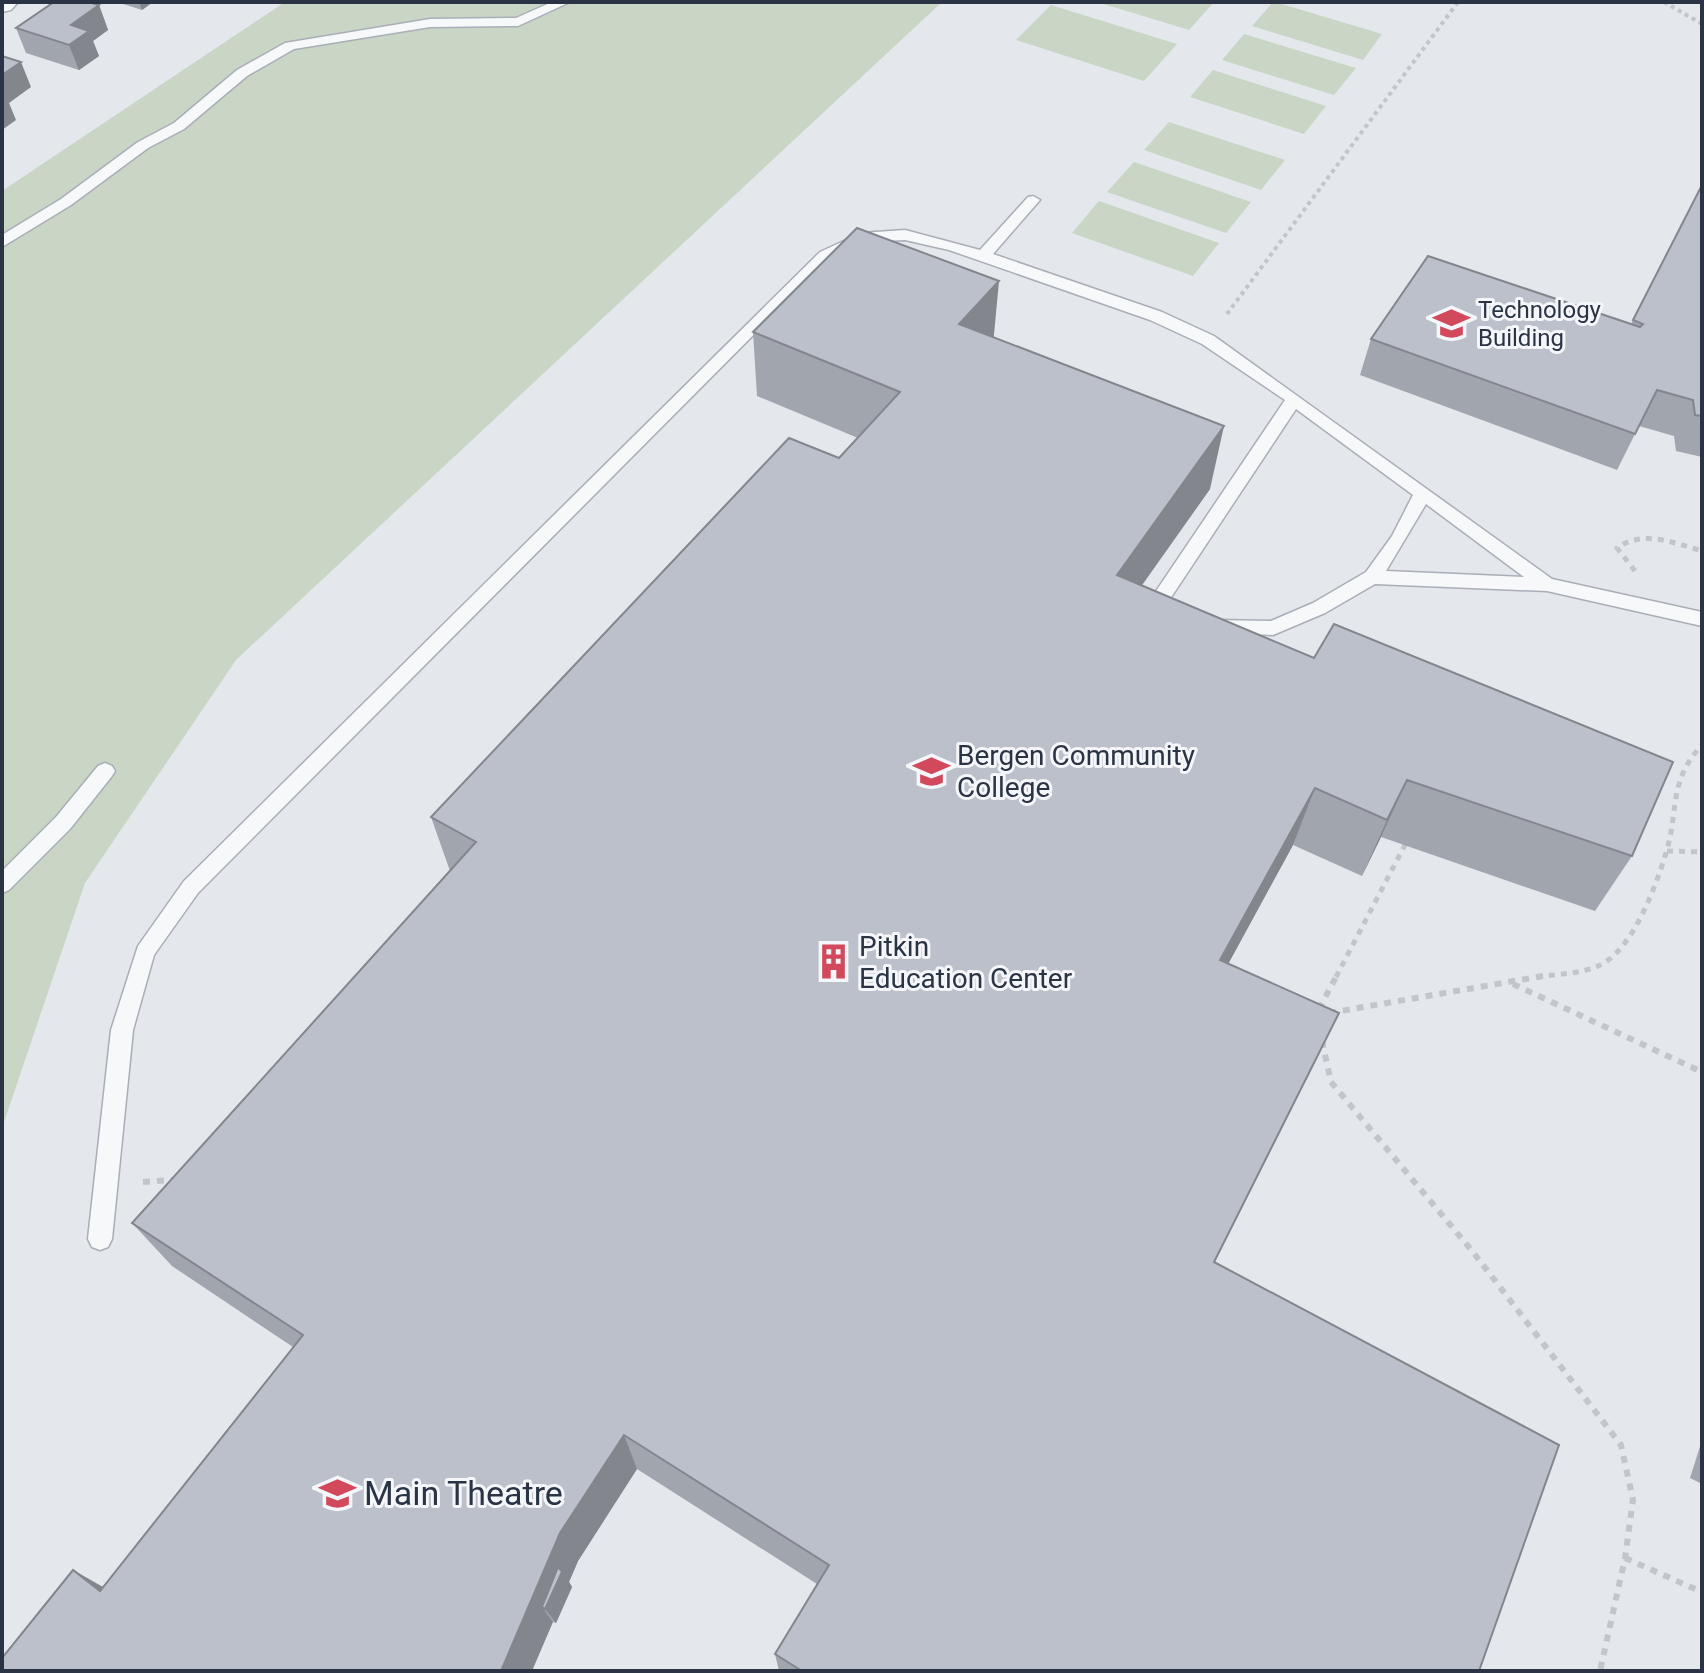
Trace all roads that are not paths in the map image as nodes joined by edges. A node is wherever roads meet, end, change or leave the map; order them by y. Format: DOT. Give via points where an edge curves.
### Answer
graph roads {
  1 [pos="563,2"];
  2 [pos="1033,200"];
  3 [pos="2,242"];
  4 [pos="982,257"];
  5 [pos="1294,399"];
  6 [pos="1422,495"];
  7 [pos="1372,577"];
  8 [pos="1547,584"];
  9 [pos="1177,617"];
  10 [pos="1702,619"];
  11 [pos="1200,627"];
  12 [pos="105,771"];
  13 [pos="2,884"];
  14 [pos="100,1239"];
  1 -- 3 [label="lane" via="518,22 430,23 290,46 242,73 179,126"];
  2 -- 4 [label="lane"];
  4 -- 5 [label="lane" via="1156,316 1208,340"];
  4 -- 14 [label="lane" via="905,235 861,238 825,255 191,887 145,952 122,1030"];
  5 -- 6 [label="lane"];
  5 -- 9 [label="lane" via="1154,608"];
  6 -- 7 [label="lane"];
  6 -- 8 [label="lane"];
  7 -- 8 [label="lane"];
  7 -- 11 [label="lane" via="1273,628"];
  8 -- 10 [label="lane"];
  12 -- 13 [label="lane"];
}
